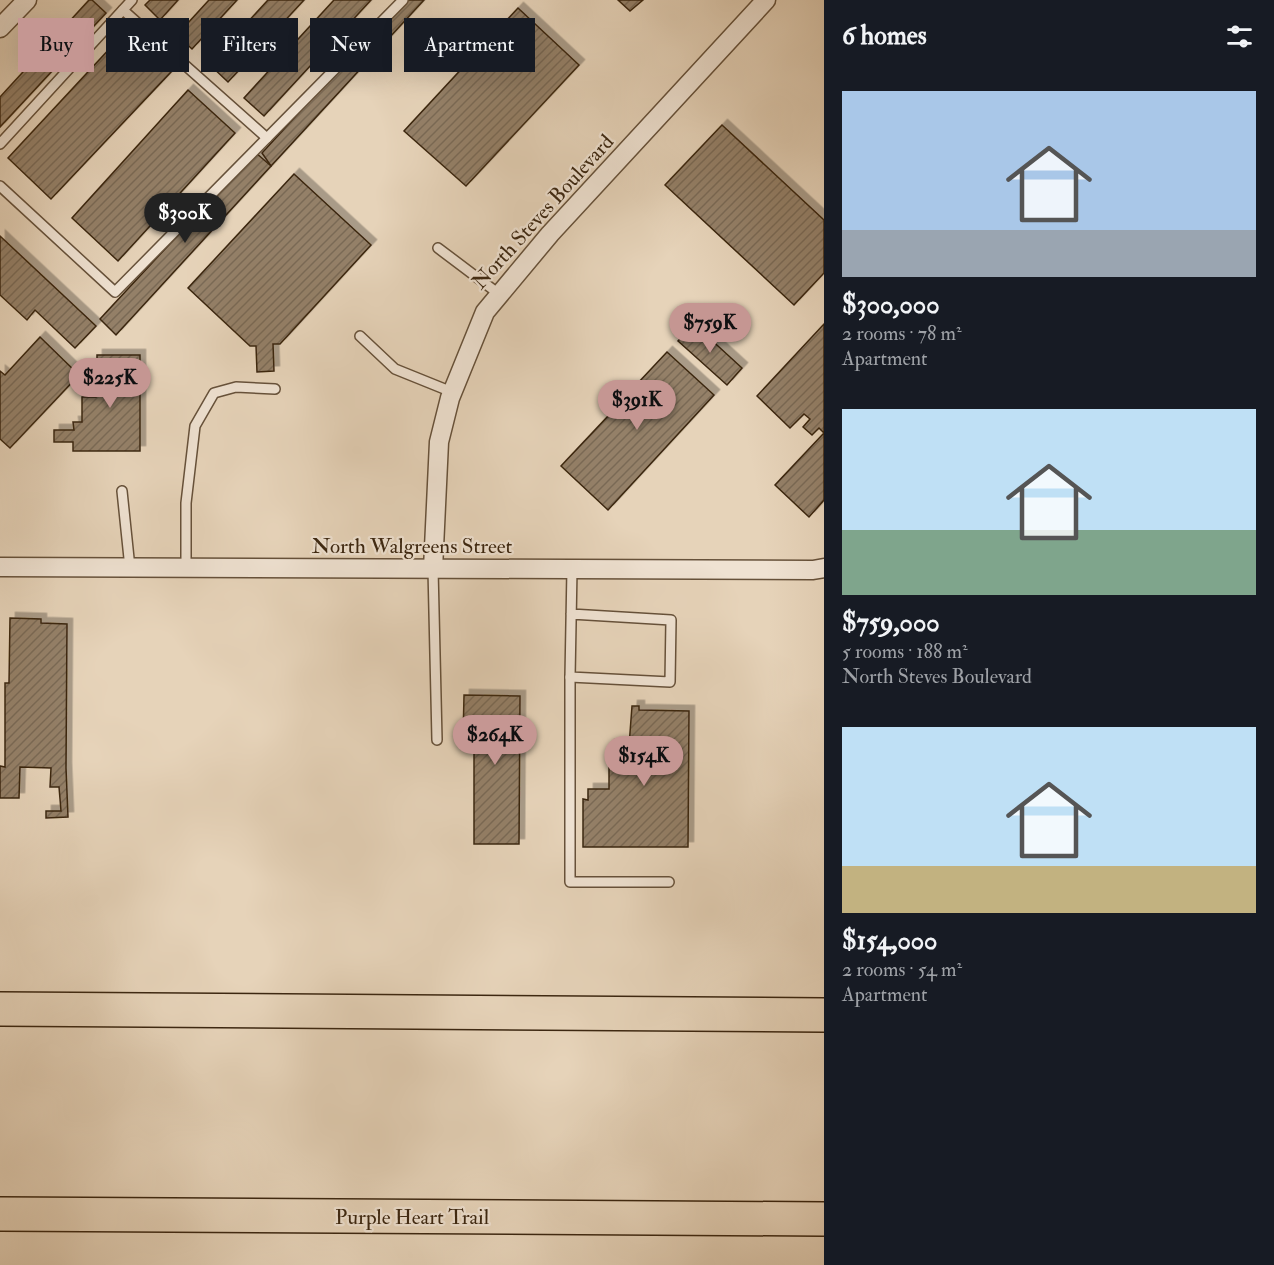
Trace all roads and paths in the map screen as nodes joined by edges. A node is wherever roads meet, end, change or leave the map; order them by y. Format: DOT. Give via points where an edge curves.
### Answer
graph roads {
  1 [pos="27,0"];
  2 [pos="132,0"];
  3 [pos="403,0"];
  4 [pos="766,0"];
  5 [pos="123,10"];
  6 [pos="0,28"];
  7 [pos="267,138"];
  8 [pos="0,144"];
  9 [pos="0,186"];
  10 [pos="438,248"];
  11 [pos="499,294"];
  12 [pos="360,336"];
  13 [pos="275,389"];
  14 [pos="452,392"];
  15 [pos="122,491"];
  16 [pos="0,567"];
  17 [pos="130,568"];
  18 [pos="186,568"];
  19 [pos="824,568"];
  20 [pos="433,569"];
  21 [pos="572,569"];
  22 [pos="570,615"];
  23 [pos="570,677"];
  24 [pos="437,740"];
  25 [pos="669,882"];
  26 [pos="0,1009"];
  27 [pos="824,1015"];
  28 [pos="0,1214"];
  29 [pos="824,1219"];
  1 -- 6 [label="street"];
  2 -- 5 [label="lane"];
  3 -- 7 [label="lane"];
  4 -- 11 [label="street, North Steves Boulevard" via="549,234"];
  5 -- 7 [label="lane"];
  5 -- 8 [label="lane"];
  7 -- 9 [label="lane" via="115,292"];
  10 -- 11 [label="lane"];
  11 -- 14 [label="street, North Steves Boulevard" via="485,312"];
  12 -- 14 [label="lane" via="395,369"];
  13 -- 18 [label="lane" via="236,387 214,393 195,426 186,503"];
  14 -- 20 [label="street, North Steves Boulevard" via="439,441"];
  15 -- 17 [label="lane"];
  16 -- 17 [label="street, North Walgreens Street"];
  17 -- 18 [label="street, North Walgreens Street"];
  18 -- 20 [label="street, North Walgreens Street"];
  19 -- 21 [label="street, North Walgreens Street"];
  20 -- 21 [label="street, North Walgreens Street"];
  20 -- 24 [label="lane"];
  21 -- 22 [label="lane"];
  22 -- 23 [label="lane"];
  22 -- 23 [label="lane" via="671,620 670,682"];
  23 -- 25 [label="lane" via="570,882"];
  26 -- 27 [label="highway"];
  28 -- 29 [label="highway, Purple Heart Trail"];
}
